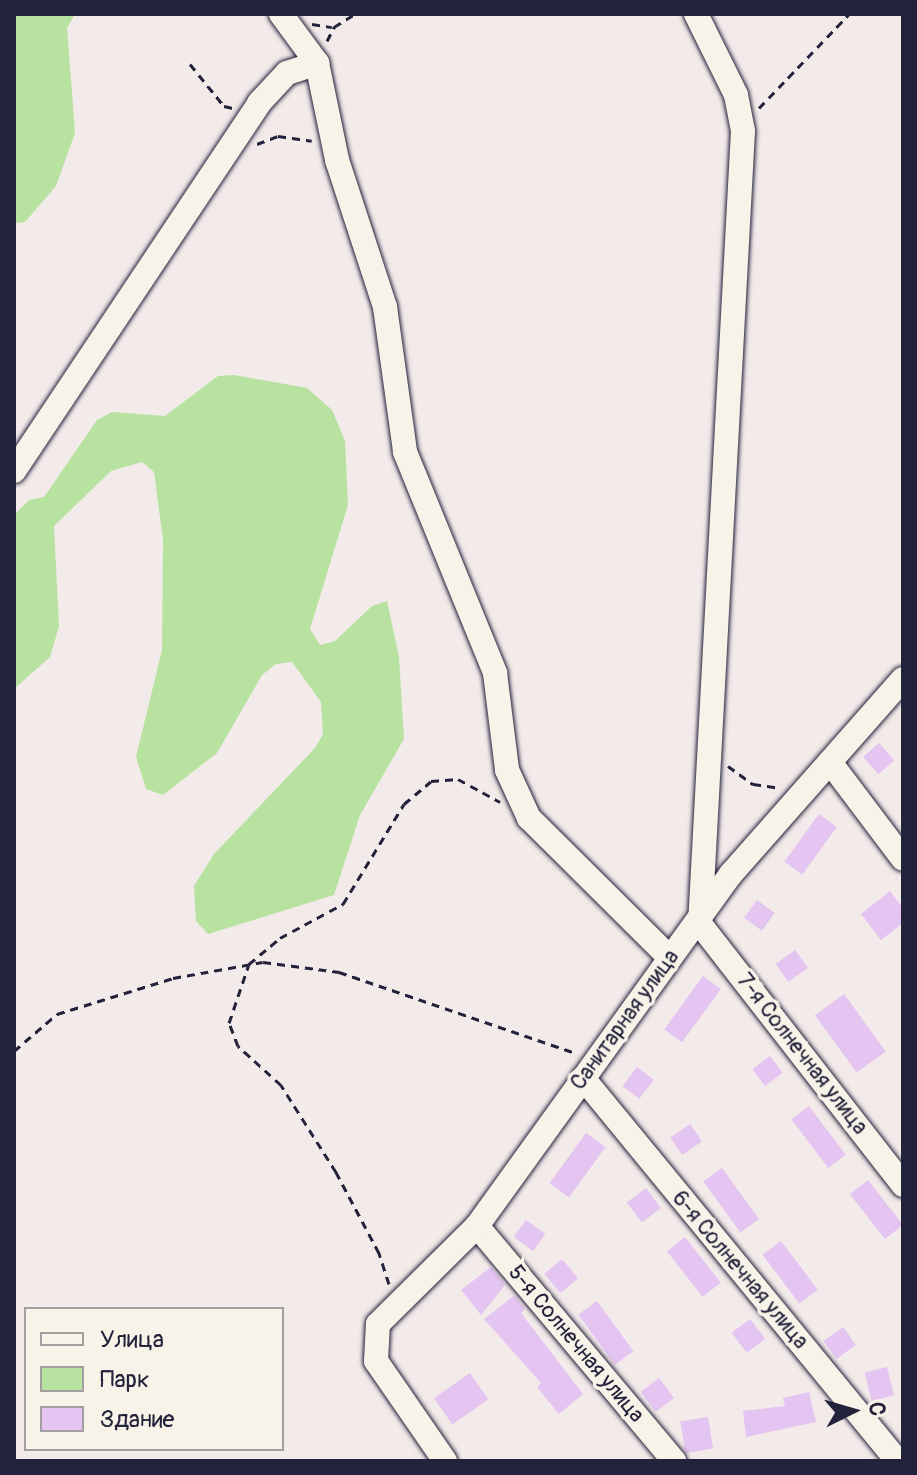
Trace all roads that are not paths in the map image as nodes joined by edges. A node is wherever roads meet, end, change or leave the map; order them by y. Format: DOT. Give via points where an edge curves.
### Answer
graph roads {
  1 [pos="281,14"];
  2 [pos="696,14"];
  3 [pos="317,63"];
  4 [pos="14,471"];
  5 [pos="903,679"];
  6 [pos="830,762"];
  7 [pos="903,859"];
  8 [pos="700,924"];
  9 [pos="668,956"];
  10 [pos="588,1071"];
  11 [pos="903,1185"];
  12 [pos="477,1226"];
  13 [pos="900,1460"];
  14 [pos="445,1461"];
  15 [pos="674,1461"];
  1 -- 3 [label="street"];
  2 -- 8 [label="street" via="736,95 743,131"];
  3 -- 4 [label="street" via="287,73 259,103"];
  3 -- 9 [label="street" via="337,160 385,307 405,452 495,673 507,770 529,818"];
  5 -- 6 [label="street, Санитарная улица"];
  6 -- 7 [label="street"];
  6 -- 8 [label="street, Санитарная улица" via="769,826"];
  8 -- 9 [label="street, Санитарная улица"];
  8 -- 11 [label="street, 7-я Солнечная улица"];
  9 -- 10 [label="street, Санитарная улица"];
  10 -- 12 [label="street, Санитарная улица"];
  10 -- 13 [label="street, 6-я Солнечная улица"];
  12 -- 14 [label="street, Санитарная улица" via="378,1324 376,1361"];
  12 -- 15 [label="street, 5-я Солнечная улица"];
}
